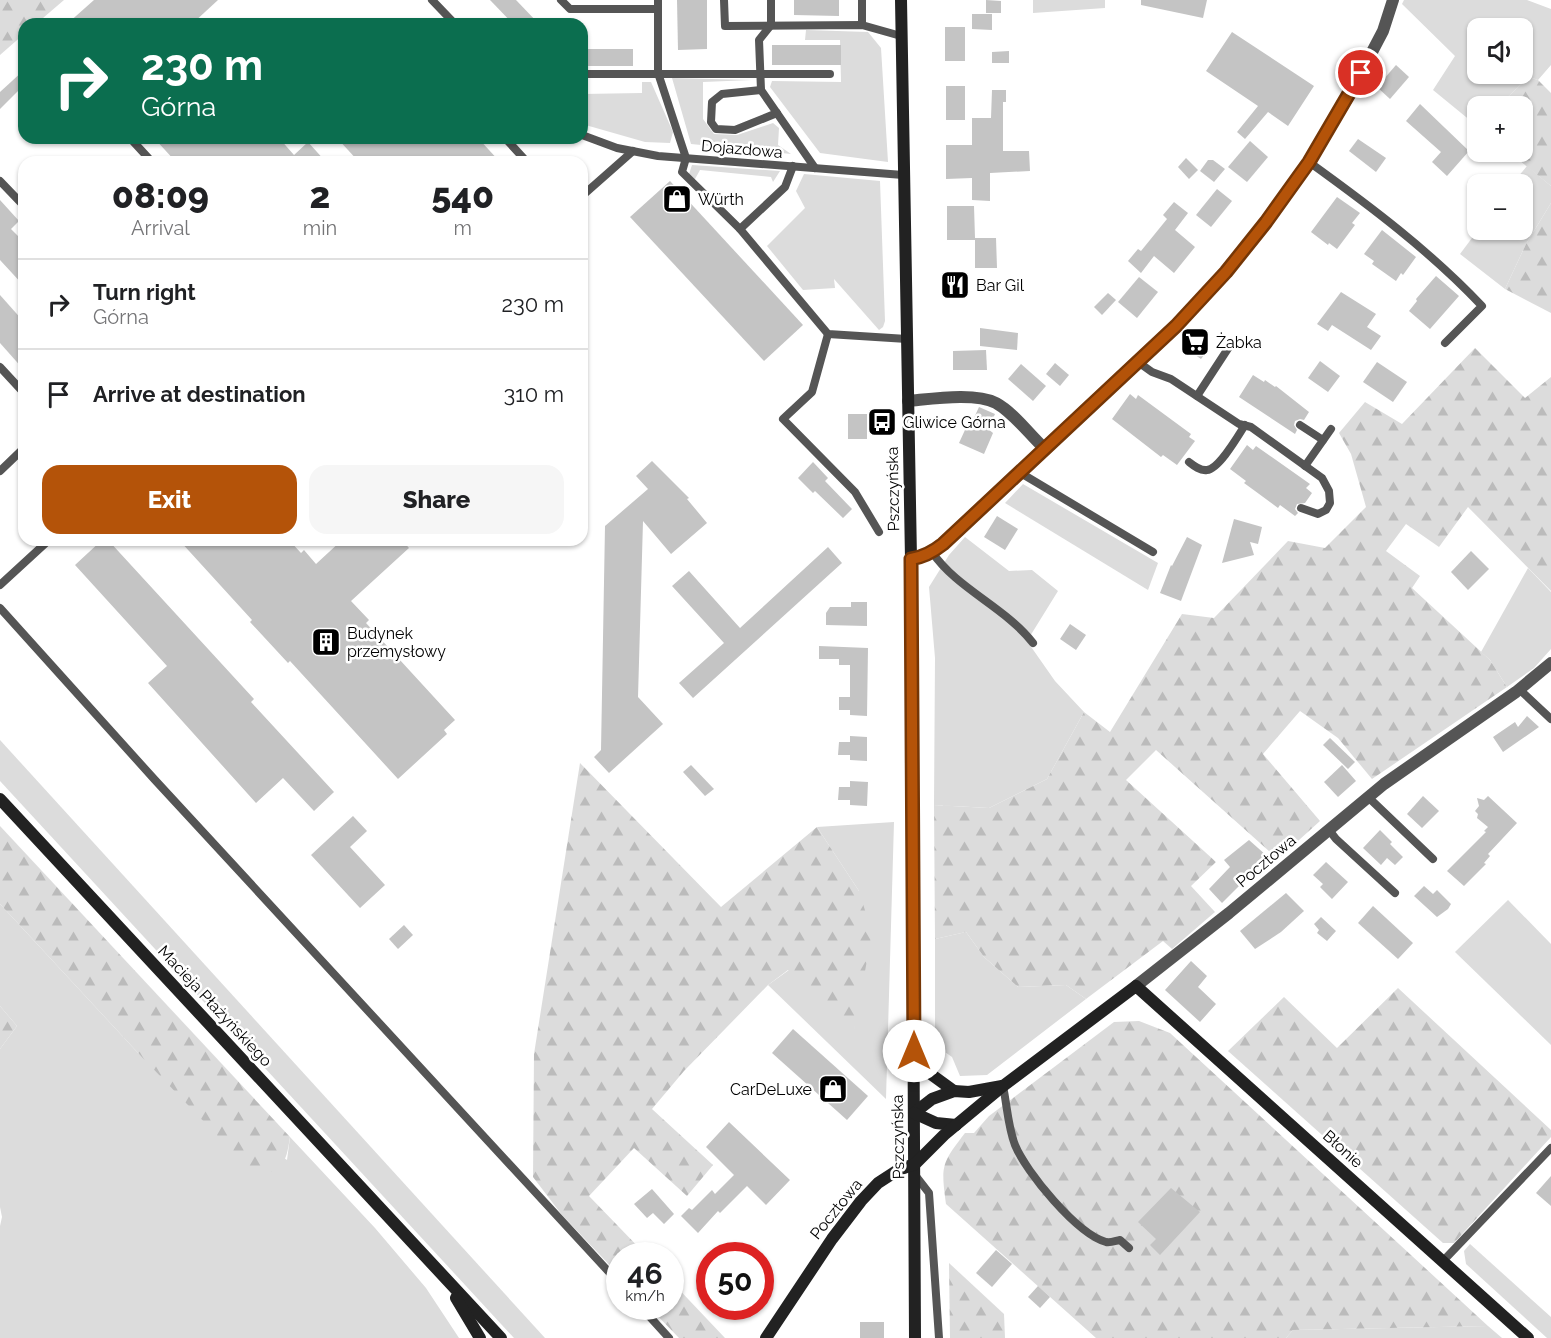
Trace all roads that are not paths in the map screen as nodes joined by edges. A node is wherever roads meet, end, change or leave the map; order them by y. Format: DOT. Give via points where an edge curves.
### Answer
graph roads {
  1 [pos="432,0"];
  2 [pos="561,0"];
  3 [pos="724,0"];
  4 [pos="771,0"];
  5 [pos="862,0"];
  6 [pos="901,0"];
  7 [pos="1393,0"];
  8 [pos="608,4"];
  9 [pos="658,4"];
  10 [pos="449,18"];
  11 [pos="862,25"];
  12 [pos="771,26"];
  13 [pos="901,36"];
  14 [pos="658,73"];
  15 [pos="760,73"];
  16 [pos="588,74"];
  17 [pos="830,74"];
  18 [pos="761,90"];
  19 [pos="777,113"];
  20 [pos="588,137"];
  21 [pos="136,144"];
  22 [pos="510,144"];
  23 [pos="633,151"];
  24 [pos="146,156"];
  25 [pos="522,156"];
  26 [pos="686,158"];
  27 [pos="1309,162"];
  28 [pos="793,166"];
  29 [pos="815,168"];
  30 [pos="903,175"];
  31 [pos="0,181"];
  32 [pos="588,191"];
  33 [pos="18,200"];
  34 [pos="740,229"];
  35 [pos="828,334"];
  36 [pos="906,339"];
  37 [pos="1445,343"];
  38 [pos="1229,347"];
  39 [pos="1138,362"];
  40 [pos="0,367"];
  41 [pos="18,386"];
  42 [pos="1197,396"];
  43 [pos="908,401"];
  44 [pos="1245,425"];
  45 [pos="1300,425"];
  46 [pos="1331,429"];
  47 [pos="1323,440"];
  48 [pos="1044,448"];
  49 [pos="18,454"];
  50 [pos="1189,462"];
  51 [pos="1305,466"];
  52 [pos="0,471"];
  53 [pos="1019,472"];
  54 [pos="1301,508"];
  55 [pos="879,532"];
  56 [pos="42,546"];
  57 [pos="932,552"];
  58 [pos="1153,552"];
  59 [pos="911,559"];
  60 [pos="0,585"];
  61 [pos="0,608"];
  62 [pos="1033,643"];
  63 [pos="1551,663"];
  64 [pos="1519,689"];
  65 [pos="1551,719"];
  66 [pos="1368,797"];
  67 [pos="0,799"];
  68 [pos="1329,830"];
  69 [pos="1433,859"];
  70 [pos="1395,893"];
  71 [pos="1136,986"];
  72 [pos="914,1051"];
  73 [pos="1003,1086"];
  74 [pos="954,1091"];
  75 [pos="914,1113"];
  76 [pos="956,1125"];
  77 [pos="1551,1148"];
  78 [pos="915,1169"];
  79 [pos="407,1236"];
  80 [pos="1129,1248"];
  81 [pos="1443,1261"];
  82 [pos="606,1269"];
  83 [pos="653,1320"];
  84 [pos="480,1338"];
  85 [pos="501,1338"];
  86 [pos="669,1338"];
  87 [pos="766,1338"];
  88 [pos="915,1338"];
  89 [pos="939,1338"];
  90 [pos="1528,1338"];
  1 -- 10 [label="lane"];
  2 -- 8 [label="lane" via="570,9"];
  3 -- 12 [label="lane" via="725,26"];
  4 -- 12 [label="lane"];
  5 -- 11 [label="lane"];
  6 -- 13 [label="street, Pszczyńska"];
  7 -- 27 [label="street" via="1383,31"];
  8 -- 9 [label="lane"];
  9 -- 14 [label="lane"];
  11 -- 12 [label="lane"];
  11 -- 13 [label="lane"];
  12 -- 15 [label="lane" via="759,40"];
  13 -- 30 [label="street, Pszczyńska"];
  14 -- 15 [label="lane"];
  14 -- 16 [label="lane"];
  14 -- 26 [label="lane"];
  15 -- 17 [label="lane"];
  15 -- 18 [label="lane"];
  18 -- 19 [label="lane"];
  18 -- 19 [label="lane" via="722,94 712,102 711,122 716,129 735,130"];
  19 -- 29 [label="lane"];
  20 -- 23 [label="lane, Dojazdowa"];
  21 -- 24 [label="lane"];
  22 -- 25 [label="lane"];
  23 -- 26 [label="lane, Dojazdowa"];
  23 -- 32 [label="lane"];
  26 -- 28 [label="lane, Dojazdowa"];
  26 -- 34 [label="lane" via="682,172"];
  27 -- 37 [label="lane" via="1434,258 1482,306"];
  27 -- 39 [label="street" via="1226,272"];
  28 -- 29 [label="lane, Dojazdowa"];
  28 -- 34 [label="lane" via="785,187"];
  29 -- 30 [label="lane, Dojazdowa"];
  30 -- 36 [label="street, Pszczyńska"];
  31 -- 33 [label="lane"];
  34 -- 35 [label="lane"];
  35 -- 36 [label="lane"];
  35 -- 55 [label="lane" via="812,392 783,419 855,492"];
  36 -- 43 [label="street, Pszczyńska"];
  38 -- 42 [label="lane"];
  39 -- 42 [label="lane"];
  39 -- 48 [label="street"];
  40 -- 41 [label="lane"];
  42 -- 44 [label="lane"];
  43 -- 48 [label="street" via="987,400 1006,411"];
  43 -- 59 [label="street, Pszczyńska"];
  44 -- 50 [label="lane" via="1216,466 1200,470"];
  44 -- 51 [label="lane"];
  45 -- 47 [label="lane"];
  46 -- 47 [label="lane"];
  47 -- 51 [label="lane"];
  48 -- 53 [label="street"];
  49 -- 52 [label="lane"];
  51 -- 54 [label="lane" via="1322,478 1330,503 1318,514"];
  53 -- 57 [label="street"];
  53 -- 58 [label="lane"];
  56 -- 60 [label="lane"];
  57 -- 59 [label="street"];
  57 -- 62 [label="lane" via="948,570 1020,627"];
  59 -- 72 [label="street, Pszczyńska"];
  61 -- 82 [label="lane"];
  63 -- 64 [label="street, Pocztowa"];
  64 -- 65 [label="lane"];
  64 -- 66 [label="street, Pocztowa"];
  66 -- 68 [label="street, Pocztowa"];
  66 -- 69 [label="lane"];
  67 -- 79 [label="street, Macieja Płażyńskiego"];
  68 -- 70 [label="lane"];
  68 -- 71 [label="street, Pocztowa"];
  71 -- 73 [label="street, Pocztowa"];
  71 -- 81 [label="street, Błonie"];
  72 -- 74 [label="street" via="932,1075"];
  72 -- 75 [label="street, Pszczyńska"];
  73 -- 74 [label="street, Pocztowa"];
  73 -- 76 [label="street, Pocztowa"];
  73 -- 80 [label="lane" via="1020,1157 1048,1194 1092,1236 1108,1243 1120,1240"];
  74 -- 75 [label="street, Pocztowa" via="932,1099"];
  75 -- 76 [label="street" via="936,1123"];
  75 -- 78 [label="street, Pszczyńska"];
  76 -- 78 [label="street, Pocztowa"];
  77 -- 81 [label="lane"];
  78 -- 87 [label="street, Pocztowa" via="898,1170 861,1201"];
  78 -- 88 [label="street, Pszczyńska"];
  78 -- 89 [label="lane" via="929,1193"];
  79 -- 84 [label="street, Macieja Płażyńskiego" via="460,1303"];
  79 -- 85 [label="street, Macieja Płażyńskiego"];
  81 -- 90 [label="street, Błonie"];
  83 -- 86 [label="lane"];
}
